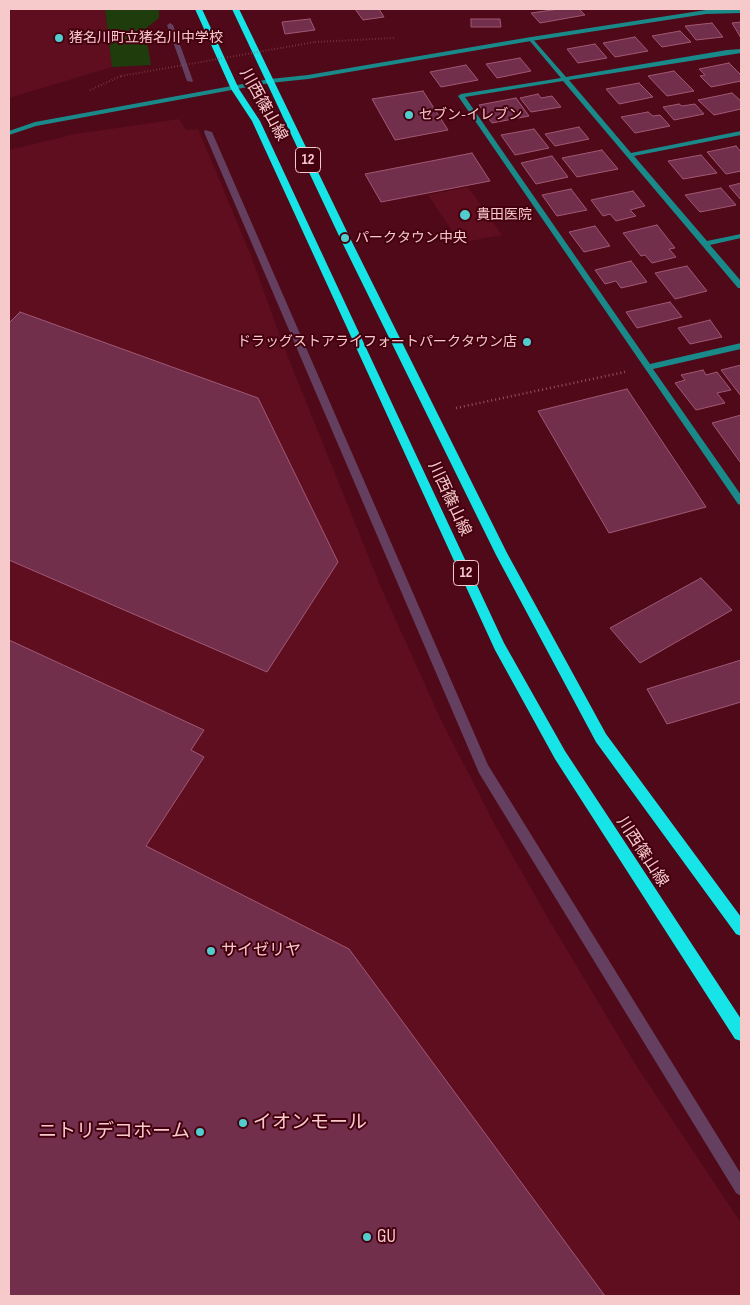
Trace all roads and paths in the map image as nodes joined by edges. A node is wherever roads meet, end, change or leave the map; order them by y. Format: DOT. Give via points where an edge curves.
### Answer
graph roads {
  1 [pos="198,9"];
  2 [pos="235,9"];
  3 [pos="741,11"];
  4 [pos="531,39"];
  5 [pos="315,42"];
  6 [pos="741,51"];
  7 [pos="121,76"];
  8 [pos="564,78"];
  9 [pos="270,81"];
  10 [pos="235,89"];
  11 [pos="9,133"];
  12 [pos="741,133"];
  13 [pos="631,155"];
  14 [pos="741,236"];
  15 [pos="705,244"];
  16 [pos="741,286"];
  17 [pos="741,346"];
  18 [pos="648,367"];
  19 [pos="432,413"];
  20 [pos="741,502"];
  21 [pos="741,929"];
  22 [pos="741,1033"];
  1 -- 10 [label="main road, 川西篠山線 / 12"];
  2 -- 9 [label="main road, 川西篠山線 / 12"];
  3 -- 4 [label="street" via="706,12"];
  4 -- 8 [label="street"];
  4 -- 9 [label="street"];
  5 -- 7 [label="path, bridge"];
  6 -- 8 [label="street"];
  8 -- 13 [label="street"];
  8 -- 18 [label="street" via="461,96"];
  9 -- 10 [label="street"];
  9 -- 19 [label="main road, 川西篠山線 / 12"];
  10 -- 11 [label="street" via="35,124"];
  10 -- 22 [label="main road, 川西篠山線 / 12" via="256,121 499,646 560,755"];
  12 -- 13 [label="street"];
  13 -- 15 [label="street"];
  14 -- 15 [label="street"];
  15 -- 16 [label="street"];
  17 -- 18 [label="street"];
  18 -- 19 [label="path"];
  18 -- 20 [label="street"];
  19 -- 21 [label="main road, 川西篠山線 / 12" via="502,556 600,738"];
}
